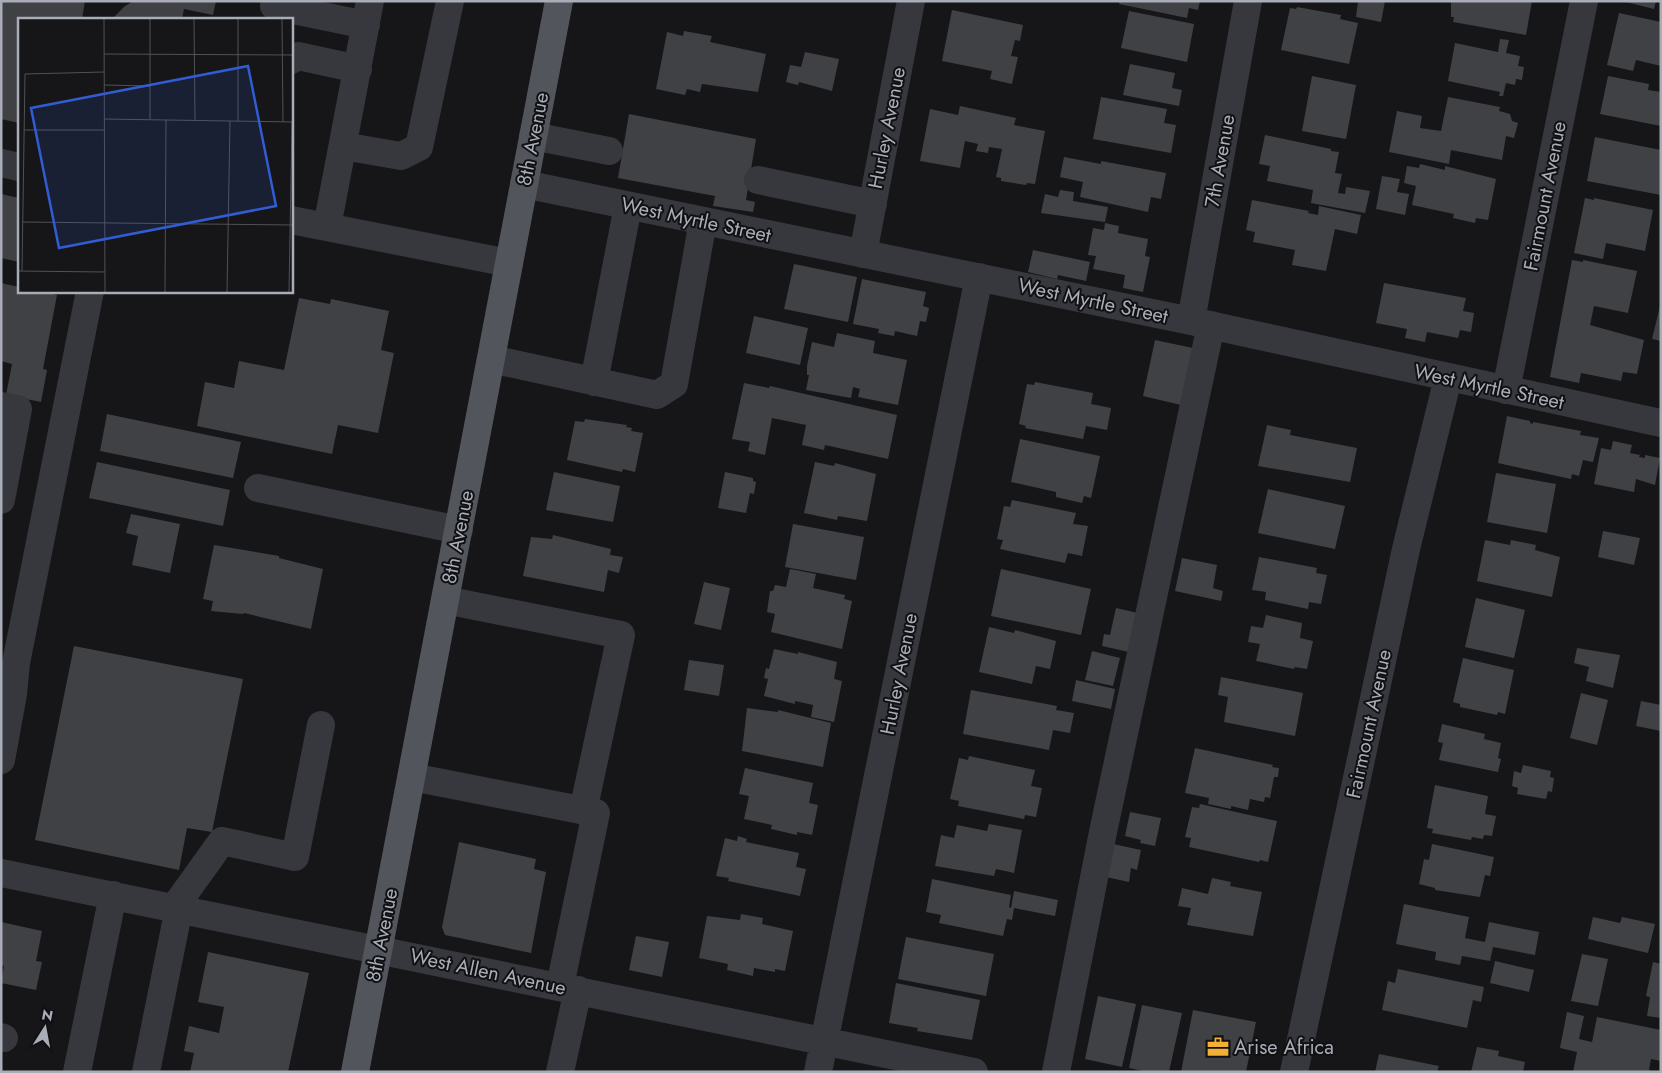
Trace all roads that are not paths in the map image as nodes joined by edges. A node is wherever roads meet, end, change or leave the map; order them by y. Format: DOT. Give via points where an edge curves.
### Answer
graph roads {
  1 [pos="275,1"];
  2 [pos="450,1"];
  3 [pos="559,1"];
  4 [pos="1248,1"];
  5 [pos="1584,1"];
  6 [pos="906,2"];
  7 [pos="368,13"];
  8 [pos="292,59"];
  9 [pos="358,70"];
  10 [pos="533,136"];
  11 [pos="343,146"];
  12 [pos="609,151"];
  13 [pos="1,163"];
  14 [pos="18,167"];
  15 [pos="758,180"];
  16 [pos="524,184"];
  17 [pos="873,204"];
  18 [pos="628,206"];
  19 [pos="292,220"];
  20 [pos="703,221"];
  21 [pos="327,227"];
  22 [pos="863,254"];
  23 [pos="509,263"];
  24 [pos="979,277"];
  25 [pos="90,292"];
  26 [pos="1201,323"];
  27 [pos="491,359"];
  28 [pos="1448,378"];
  29 [pos="594,382"];
  30 [pos="1506,390"];
  31 [pos="1,406"];
  32 [pos="1661,424"];
  33 [pos="258,488"];
  34 [pos="1,500"];
  35 [pos="459,530"];
  36 [pos="445,600"];
  37 [pos="7,692"];
  38 [pos="321,725"];
  39 [pos="1,760"];
  40 [pos="412,777"];
  41 [pos="583,811"];
  42 [pos="1,873"];
  43 [pos="113,895"];
  44 [pos="177,908"];
  45 [pos="380,949"];
  46 [pos="569,988"];
  47 [pos="825,1040"];
  48 [pos="77,1072"];
  49 [pos="146,1072"];
  50 [pos="355,1072"];
  51 [pos="560,1072"];
  52 [pos="818,1072"];
  53 [pos="974,1072"];
  54 [pos="1056,1072"];
  55 [pos="1294,1072"];
  1 -- 7 [label="street" via="274,6"];
  2 -- 11 [label="street" via="419,147 402,156"];
  3 -- 10 [label="main road, 8th Avenue"];
  4 -- 26 [label="street, 7th Avenue"];
  5 -- 30 [label="street, Fairmount Avenue"];
  6 -- 17 [label="street, Hurley Avenue"];
  7 -- 9 [label="street"];
  8 -- 9 [label="street" via="298,56"];
  9 -- 11 [label="street"];
  10 -- 12 [label="street"];
  10 -- 16 [label="main road, 8th Avenue"];
  11 -- 21 [label="street"];
  13 -- 14 [label="street"];
  15 -- 17 [label="street"];
  16 -- 18 [label="street, West Myrtle Street"];
  16 -- 23 [label="main road, 8th Avenue"];
  17 -- 22 [label="street, Hurley Avenue"];
  18 -- 20 [label="street, West Myrtle Street"];
  18 -- 29 [label="street"];
  19 -- 21 [label="street"];
  20 -- 22 [label="street, West Myrtle Street"];
  20 -- 29 [label="street" via="674,384 658,396"];
  21 -- 23 [label="street"];
  22 -- 24 [label="street, West Myrtle Street"];
  23 -- 27 [label="main road, 8th Avenue"];
  24 -- 26 [label="street, West Myrtle Street"];
  24 -- 47 [label="street, Hurley Avenue"];
  25 -- 37 [label="street" via="16,663"];
  26 -- 28 [label="street, West Myrtle Street"];
  26 -- 54 [label="street, 7th Avenue"];
  27 -- 29 [label="street"];
  27 -- 35 [label="main road, 8th Avenue"];
  28 -- 30 [label="street, West Myrtle Street"];
  28 -- 55 [label="street, Fairmount Avenue" via="1406,550"];
  30 -- 32 [label="street, West Myrtle Street"];
  31 -- 34 [label="street" via="18,409"];
  33 -- 35 [label="street"];
  35 -- 36 [label="main road, 8th Avenue"];
  36 -- 40 [label="main road, 8th Avenue"];
  36 -- 41 [label="street" via="621,635"];
  37 -- 39 [label="street"];
  38 -- 44 [label="street" via="294,857 222,841"];
  40 -- 41 [label="street"];
  40 -- 45 [label="main road, 8th Avenue"];
  41 -- 46 [label="street" via="596,813"];
  42 -- 43 [label="street, West Allen Avenue"];
  43 -- 44 [label="street, West Allen Avenue"];
  43 -- 48 [label="street"];
  44 -- 45 [label="street, West Allen Avenue"];
  44 -- 49 [label="street"];
  45 -- 46 [label="street, West Allen Avenue"];
  45 -- 50 [label="main road, 8th Avenue"];
  46 -- 47 [label="street, West Allen Avenue"];
  46 -- 51 [label="street"];
  47 -- 52 [label="street, Hurley Avenue"];
  47 -- 53 [label="street, West Allen Avenue"];
}
